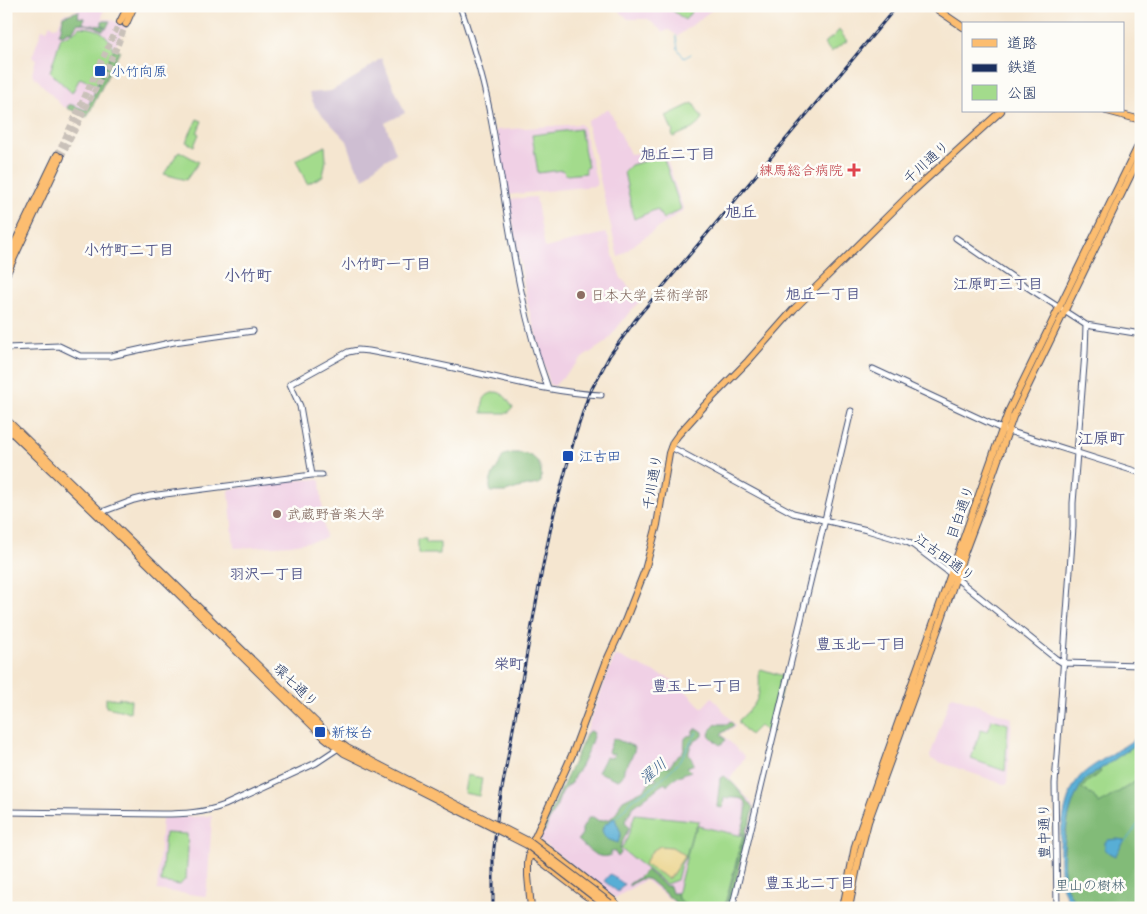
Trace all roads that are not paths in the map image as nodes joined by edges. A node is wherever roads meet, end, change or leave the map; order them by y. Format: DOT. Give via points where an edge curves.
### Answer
graph roads {
  1 [pos="128,6"];
  2 [pos="134,6"];
  3 [pos="460,6"];
  4 [pos="932,6"];
  5 [pos="962,26"];
  6 [pos="1000,112"];
  7 [pos="1111,112"];
  8 [pos="1141,120"];
  9 [pos="1141,140"];
  10 [pos="1141,154"];
  11 [pos="956,238"];
  12 [pos="6,261"];
  13 [pos="6,275"];
  14 [pos="1061,310"];
  15 [pos="1086,325"];
  16 [pos="253,331"];
  17 [pos="1141,334"];
  18 [pos="6,348"];
  19 [pos="873,369"];
  20 [pos="548,388"];
  21 [pos="601,395"];
  22 [pos="851,411"];
  23 [pos="6,419"];
  24 [pos="6,427"];
  25 [pos="1005,430"];
  26 [pos="670,447"];
  27 [pos="1077,453"];
  28 [pos="1141,473"];
  29 [pos="312,475"];
  30 [pos="322,475"];
  31 [pos="102,512"];
  32 [pos="826,521"];
  33 [pos="954,576"];
  34 [pos="1063,663"];
  35 [pos="1141,665"];
  36 [pos="340,747"];
  37 [pos="6,812"];
  38 [pos="534,838"];
  39 [pos="529,852"];
  40 [pos="609,907"];
  41 [pos="531,908"];
  42 [pos="620,908"];
  43 [pos="732,908"];
  44 [pos="843,908"];
  45 [pos="849,908"];
  46 [pos="1057,908"];
  1 -- 2 [label="main road" via="123,23"];
  3 -- 20 [label="street" via="492,122 522,292"];
  4 -- 5 [label="main road"];
  6 -- 26 [label="main road, 千川通り" via="910,193 794,308"];
  7 -- 8 [label="main road"];
  9 -- 14 [label="main road, 目白通り"];
  10 -- 14 [label="main road, 目白通り"];
  11 -- 14 [label="street"];
  12 -- 13 [label="main road" via="59,156"];
  14 -- 15 [label="street"];
  14 -- 25 [label="main road, 目白通り" via="1009,410"];
  15 -- 17 [label="street"];
  15 -- 27 [label="street, 豊中通り"];
  16 -- 18 [label="street" via="174,342 111,356 80,356 59,346"];
  19 -- 25 [label="street"];
  20 -- 21 [label="street"];
  20 -- 29 [label="street" via="369,351 348,352 290,384 300,406"];
  22 -- 32 [label="street"];
  23 -- 31 [label="main road, 環七通り"];
  24 -- 36 [label="main road, 環七通り" via="324,738"];
  25 -- 27 [label="street"];
  25 -- 33 [label="main road, 目白通り"];
  26 -- 32 [label="street, 江古田通り" via="785,510"];
  26 -- 38 [label="main road, 千川通り" via="657,524 645,570 572,755"];
  27 -- 28 [label="street"];
  27 -- 34 [label="street, 豊中通り"];
  29 -- 30 [label="street"];
  29 -- 31 [label="street" via="150,496"];
  31 -- 36 [label="main road, 環七通り"];
  32 -- 33 [label="street, 江古田通り" via="914,545"];
  32 -- 43 [label="street"];
  33 -- 34 [label="street, 江古田通り"];
  33 -- 44 [label="main road, 目白通り" via="860,830"];
  33 -- 45 [label="main road, 目白通り" via="868,822"];
  34 -- 35 [label="street"];
  34 -- 46 [label="street, 豊中通り" via="1055,784"];
  36 -- 37 [label="street" via="288,777 214,809 180,814"];
  36 -- 40 [label="main road, 環七通り, bridge" via="528,841"];
  38 -- 39 [label="main road, 千川通り"];
  38 -- 42 [label="main road"];
  39 -- 40 [label="main road" via="584,895"];
  39 -- 41 [label="main road, 千川通り"];
}
